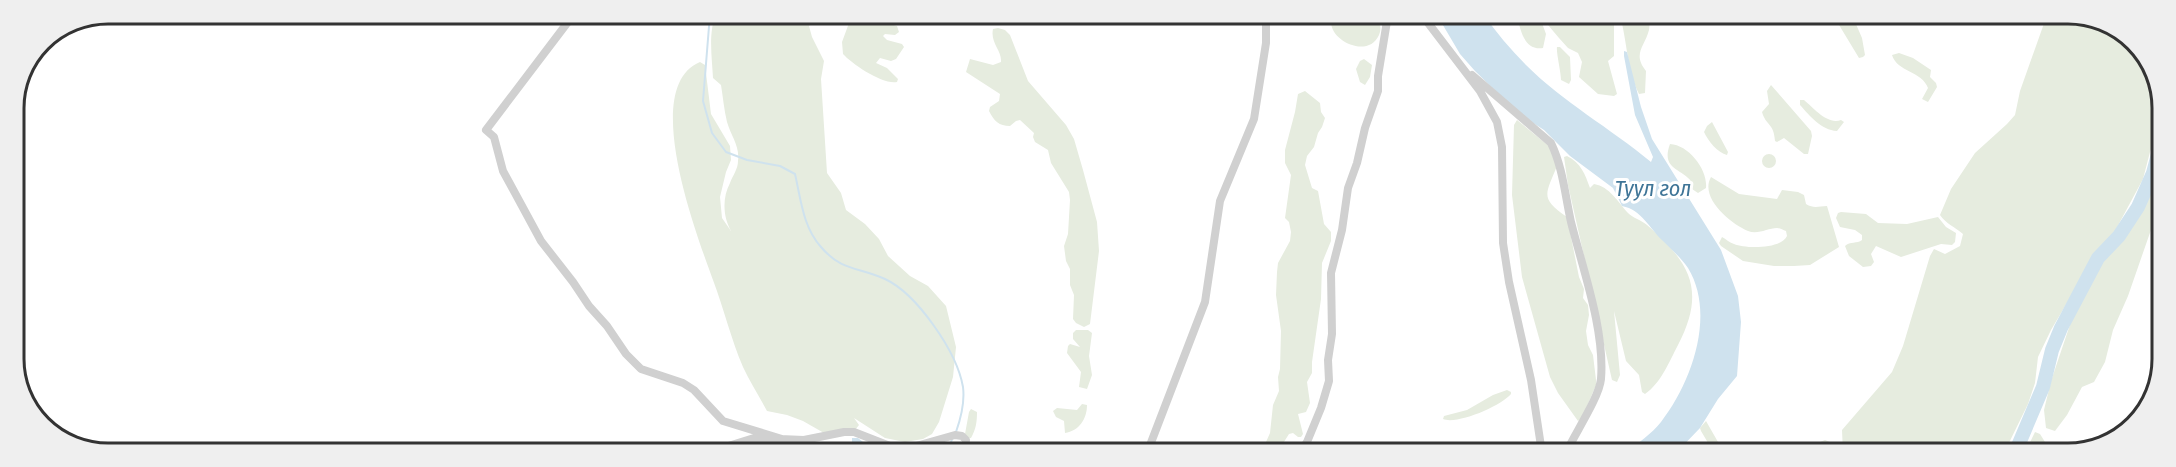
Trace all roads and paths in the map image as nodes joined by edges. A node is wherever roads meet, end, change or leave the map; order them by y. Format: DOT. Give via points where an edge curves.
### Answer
graph roads {
  1 [pos="566,24"];
  2 [pos="1266,24"];
  3 [pos="1386,24"];
  4 [pos="1429,24"];
  5 [pos="1462,66"];
  6 [pos="782,439"];
  7 [pos="738,443"];
  8 [pos="882,443"];
  9 [pos="927,443"];
  10 [pos="966,443"];
  11 [pos="1151,443"];
  12 [pos="1306,443"];
  13 [pos="1540,443"];
  14 [pos="1570,443"];
  1 -- 6 [label="street" via="486,130 494,137 503,171 541,242 641,369 683,383 723,420"];
  2 -- 11 [label="street" via="1254,119 1220,201 1205,302"];
  3 -- 12 [label="street" via="1378,91 1348,188 1331,273 1329,381"];
  4 -- 5 [label="street"];
  5 -- 13 [label="street" via="1499,131 1503,243"];
  5 -- 14 [label="street" via="1551,143 1558,159 1592,303 1601,369 1601,381"];
  6 -- 7 [label="street" via="754,438"];
  6 -- 8 [label="street" via="804,440 854,432"];
  9 -- 10 [label="street" via="955,435 962,436"];
}
